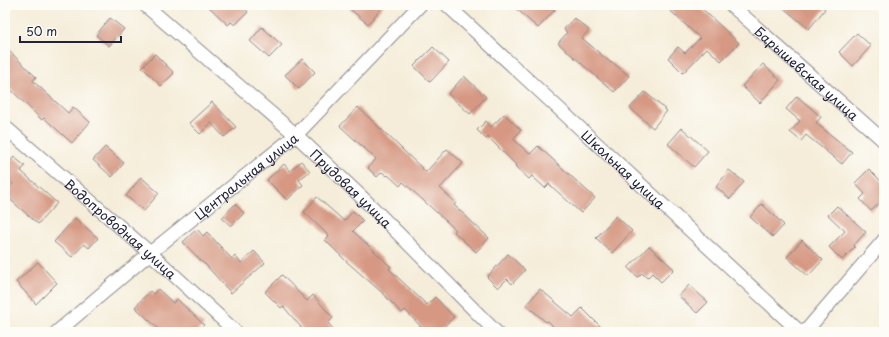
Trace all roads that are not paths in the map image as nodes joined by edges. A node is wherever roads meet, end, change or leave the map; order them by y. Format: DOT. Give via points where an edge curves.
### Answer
graph roads {
  1 [pos="145,5"];
  2 [pos="420,5"];
  3 [pos="447,5"];
  4 [pos="731,5"];
  5 [pos="5,127"];
  6 [pos="296,135"];
  7 [pos="884,141"];
  8 [pos="884,240"];
  9 [pos="150,253"];
  10 [pos="57,332"];
  11 [pos="236,332"];
  12 [pos="496,332"];
  13 [pos="800,332"];
  14 [pos="805,332"];
  1 -- 6 [label="street, Прудовая улица"];
  2 -- 6 [label="street, Центральная улица"];
  3 -- 13 [label="street, Школьная улица"];
  4 -- 7 [label="street, Барышевская улица"];
  5 -- 9 [label="street, Водопроводная улица"];
  6 -- 9 [label="street, Центральная улица"];
  6 -- 12 [label="street, Прудовая улица" via="372,207"];
  8 -- 14 [label="street"];
  9 -- 10 [label="street, Центральная улица"];
  9 -- 11 [label="street, Водопроводная улица"];
}
